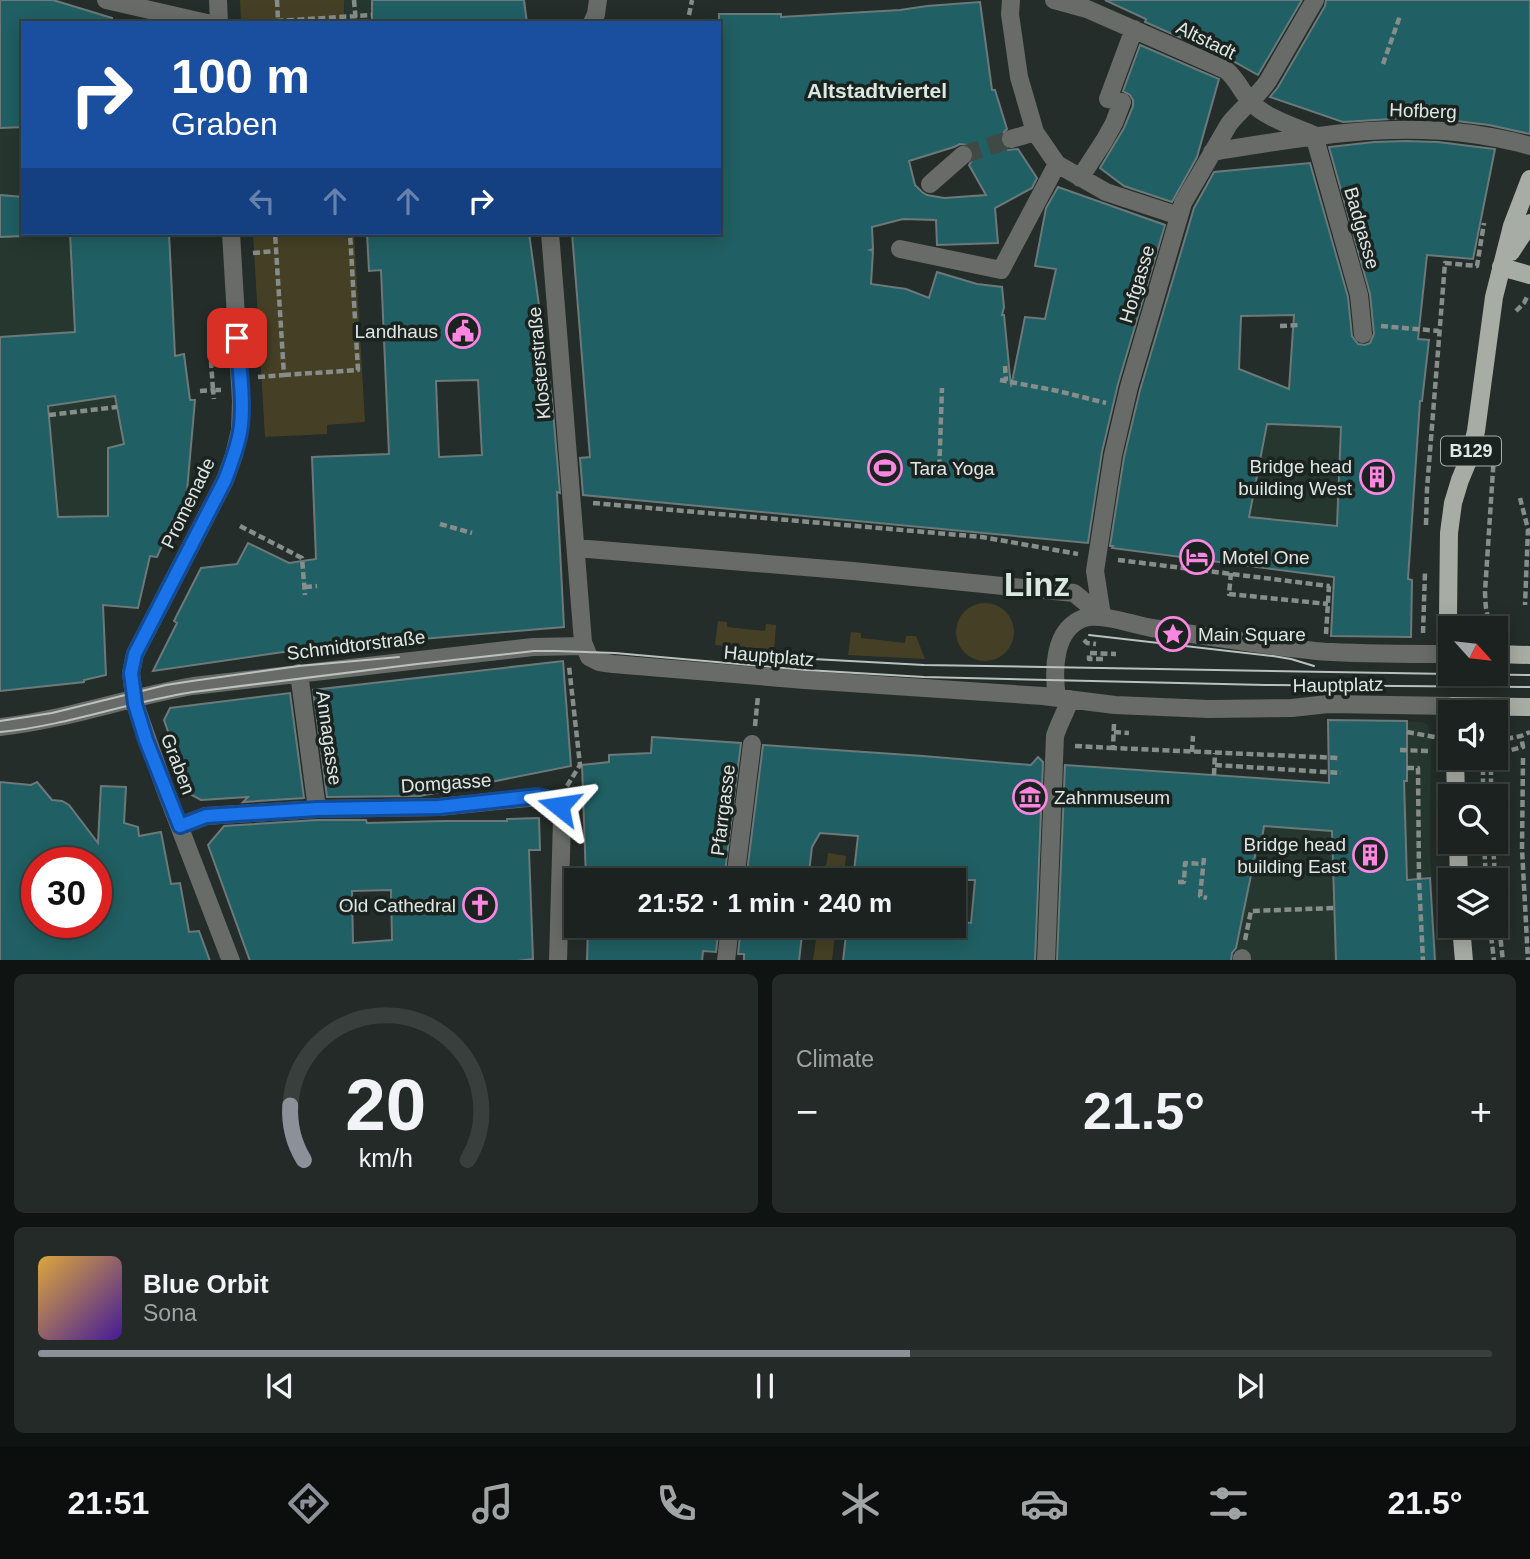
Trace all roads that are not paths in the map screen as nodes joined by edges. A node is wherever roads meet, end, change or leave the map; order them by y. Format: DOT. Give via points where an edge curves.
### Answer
graph roads {
  1 [pos="106,0"];
  2 [pos="218,0"];
  3 [pos="598,0"];
  4 [pos="1011,0"];
  5 [pos="1054,0"];
  6 [pos="1315,0"];
  7 [pos="198,21"];
  8 [pos="219,21"];
  9 [pos="593,21"];
  10 [pos="1134,29"];
  11 [pos="1250,101"];
  12 [pos="1035,132"];
  13 [pos="1314,135"];
  14 [pos="1011,139"];
  15 [pos="1530,146"];
  16 [pos="1212,152"];
  17 [pos="963,155"];
  18 [pos="1057,164"];
  19 [pos="1080,178"];
  20 [pos="1530,179"];
  21 [pos="930,184"];
  22 [pos="1180,216"];
  23 [pos="1530,223"];
  24 [pos="231,235"];
  25 [pos="550,235"];
  26 [pos="901,249"];
  27 [pos="1501,267"];
  28 [pos="1530,275"];
  29 [pos="1363,329"];
  30 [pos="576,548"];
  31 [pos="1102,616"];
  32 [pos="1449,616"];
  33 [pos="587,652"];
  34 [pos="1438,654"];
  35 [pos="1508,654"];
  36 [pos="1530,655"];
  37 [pos="299,673"];
  38 [pos="134,699"];
  39 [pos="1064,699"];
  40 [pos="1530,707"];
  41 [pos="1438,708"];
  42 [pos="1508,708"];
  43 [pos="0,727"];
  44 [pos="752,744"];
  45 [pos="317,809"];
  46 [pos="180,826"];
  47 [pos="736,868"];
  48 [pos="729,938"];
  49 [pos="1462,938"];
  50 [pos="231,960"];
  51 [pos="558,960"];
  52 [pos="726,960"];
  53 [pos="1046,960"];
  54 [pos="1464,960"];
  1 -- 7 [label="street"];
  2 -- 8 [label="street"];
  3 -- 9 [label="street"];
  4 -- 12 [label="street" via="1019,77"];
  5 -- 10 [label="street, Altstadt"];
  6 -- 11 [label="street, Hofgasse" via="1268,80"];
  10 -- 11 [label="street, Altstadt" via="1226,70"];
  10 -- 19 [label="street" via="1108,99 1122,102"];
  11 -- 13 [label="street, Hofberg" via="1265,113"];
  11 -- 16 [label="street, Hofgasse"];
  12 -- 14 [label="street"];
  12 -- 18 [label="street"];
  13 -- 15 [label="street, Hofberg" via="1412,129"];
  13 -- 16 [label="street, Hofberg"];
  13 -- 29 [label="street, Badgasse" via="1359,295"];
  16 -- 22 [label="street, Hofgasse"];
  17 -- 21 [label="street"];
  18 -- 19 [label="street"];
  18 -- 26 [label="street" via="1001,270"];
  19 -- 22 [label="street" via="1106,192"];
  20 -- 27 [label="main road, B129"];
  22 -- 31 [label="street, Hofgasse" via="1113,454 1095,570"];
  23 -- 27 [label="main road, B129"];
  24 -- 38 [label="street, Promenade" via="240,430 225,480 135,654 131,673"];
  25 -- 30 [label="street, Klosterstraße" via="578,496"];
  27 -- 28 [label="main road"];
  27 -- 32 [label="main road, B129" via="1476,431 1453,503"];
  30 -- 31 [label="street, Hauptplatz" via="1074,593"];
  30 -- 33 [label="street"];
  31 -- 34 [label="street, Hauptplatz" via="1134,625 1330,652"];
  31 -- 39 [label="street" via="1073,625 1056,653 1055,680"];
  33 -- 37 [label="street, Schmidtorstraße" via="533,647"];
  33 -- 39 [label="street, Hauptplatz" via="599,662 613,664"];
  35 -- 36 [label="main road"];
  37 -- 38 [label="street, Schmidtorstraße" via="193,686"];
  37 -- 45 [label="street, Annagasse"];
  38 -- 43 [label="street, Schmidtorstraße"];
  38 -- 46 [label="street, Graben"];
  39 -- 41 [label="street, Hauptplatz" via="1209,709 1328,704"];
  39 -- 53 [label="street" via="1066,714 1055,736"];
  40 -- 42 [label="main road"];
  44 -- 47 [label="street, Pfarrgasse"];
  45 -- 46 [label="street, Domgasse" via="206,816"];
  45 -- 51 [label="street, Domgasse" via="439,807 538,796 555,801 562,819"];
  46 -- 50 [label="street, Graben"];
  48 -- 52 [label="street"];
  49 -- 54 [label="main road"];
}
